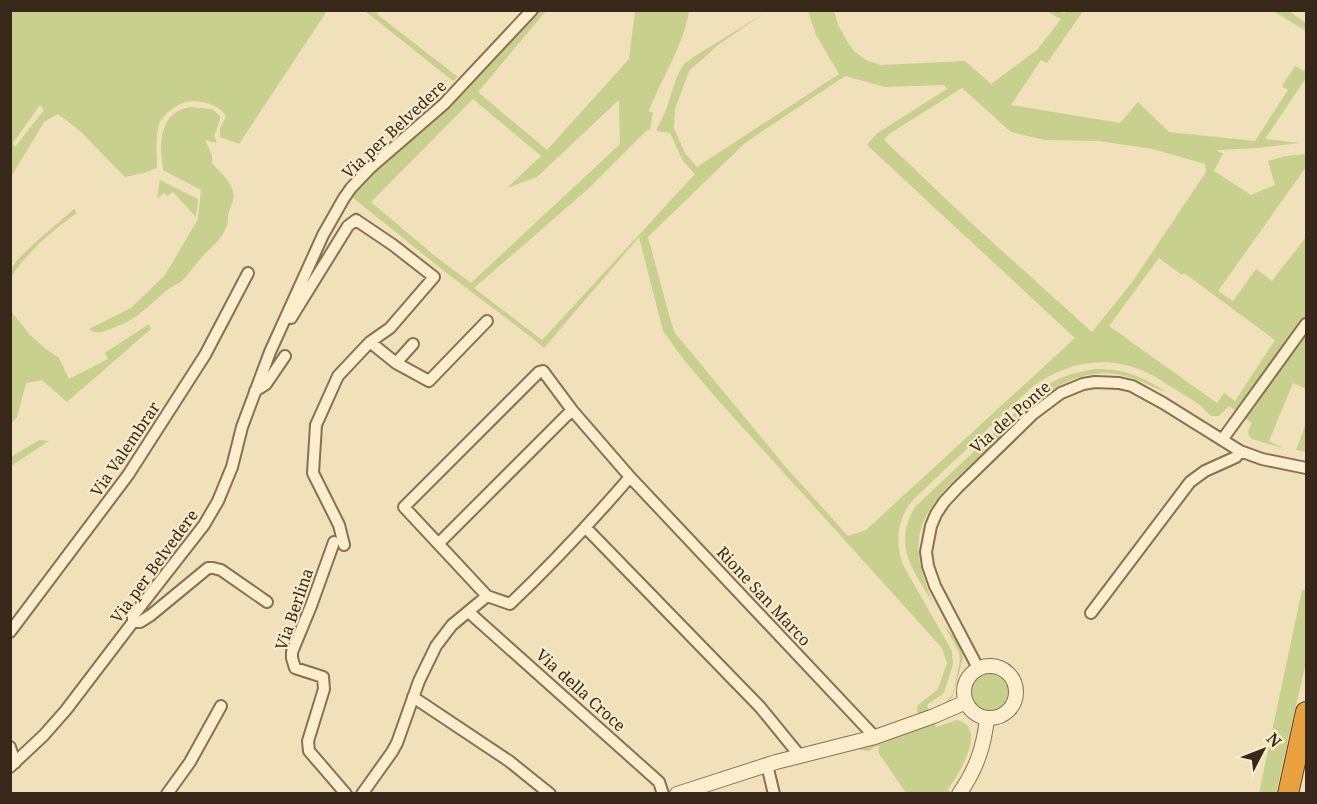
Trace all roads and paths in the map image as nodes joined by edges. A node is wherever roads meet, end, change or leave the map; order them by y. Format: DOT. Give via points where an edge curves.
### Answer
graph roads {
  1 [pos="532,10"];
  2 [pos="248,273"];
  3 [pos="487,321"];
  4 [pos="1306,324"];
  5 [pos="370,342"];
  6 [pos="413,344"];
  7 [pos="270,352"];
  8 [pos="285,356"];
  9 [pos="396,363"];
  10 [pos="255,391"];
  11 [pos="572,410"];
  12 [pos="1222,440"];
  13 [pos="1240,451"];
  14 [pos="1306,468"];
  15 [pos="630,477"];
  16 [pos="585,527"];
  17 [pos="439,543"];
  18 [pos="339,544"];
  19 [pos="487,596"];
  20 [pos="267,602"];
  21 [pos="1091,613"];
  22 [pos="471,615"];
  23 [pos="133,622"];
  24 [pos="10,632"];
  25 [pos="978,668"];
  26 [pos="413,697"];
  27 [pos="966,702"];
  28 [pos="221,706"];
  29 [pos="1306,712"];
  30 [pos="987,718"];
  31 [pos="875,737"];
  32 [pos="10,747"];
  33 [pos="800,756"];
  34 [pos="13,765"];
  35 [pos="767,765"];
  36 [pos="1306,773"];
  37 [pos="167,794"];
  38 [pos="346,794"];
  39 [pos="362,794"];
  40 [pos="550,794"];
  41 [pos="663,794"];
  42 [pos="677,794"];
  43 [pos="774,794"];
  44 [pos="959,794"];
  45 [pos="1288,794"];
  46 [pos="1302,794"];
  1 -- 7 [label="street, Via per Belvedere" via="444,104 350,190 323,235"];
  2 -- 24 [label="street, Via Valembrar" via="205,355 128,475"];
  3 -- 9 [label="street" via="429,381"];
  4 -- 12 [label="street"];
  5 -- 7 [label="street, Via per Belvedere" via="390,328 434,277 356,220 348,226"];
  5 -- 9 [label="street"];
  5 -- 18 [label="street, Via per Belvedere" via="338,376 316,425 313,473 339,525"];
  6 -- 9 [label="street"];
  7 -- 10 [label="street, Via per Belvedere"];
  8 -- 10 [label="street" via="266,384"];
  10 -- 23 [label="street, Via per Belvedere" via="218,501 204,525 133,616"];
  11 -- 15 [label="street, Rione San Marco"];
  11 -- 17 [label="street"];
  11 -- 17 [label="street, Rione San Marco" via="547,375 539,372 404,507"];
  12 -- 13 [label="street, Via del Ponte"];
  12 -- 25 [label="street, Via del Ponte" via="1142,390 1119,383 1095,382 1073,387 1033,414 944,502 930,526 928,566"];
  13 -- 14 [label="street, Via del Ponte"];
  13 -- 21 [label="street" via="1190,483"];
  15 -- 16 [label="street"];
  15 -- 31 [label="street, Rione San Marco"];
  16 -- 19 [label="street" via="510,604"];
  16 -- 33 [label="street" via="760,707"];
  17 -- 19 [label="street, Rione San Marco"];
  18 -- 38 [label="street, Via Berlina" via="292,658 295,668 323,677 324,689 308,741 309,751"];
  19 -- 26 [label="street" via="452,625 436,646"];
  20 -- 23 [label="street" via="221,570 208,568 151,615"];
  22 -- 41 [label="street, Via della Croce" via="658,782"];
  23 -- 34 [label="street, Via per Belvedere" via="66,710"];
  25 -- 27 [label="street" via="964,684"];
  25 -- 30 [label="street" via="988,665 1005,670 1014,680 1016,690 1009,710"];
  26 -- 39 [label="street" via="397,743"];
  26 -- 40 [label="street" via="509,761"];
  27 -- 30 [label="street" via="971,711"];
  27 -- 31 [label="street"];
  28 -- 37 [label="street"];
  29 -- 45 [label="highway"];
  30 -- 44 [label="street" via="980,755"];
  31 -- 33 [label="street"];
  32 -- 34 [label="street"];
  33 -- 35 [label="street"];
  35 -- 42 [label="street"];
  35 -- 43 [label="street"];
  36 -- 46 [label="highway"];
}
